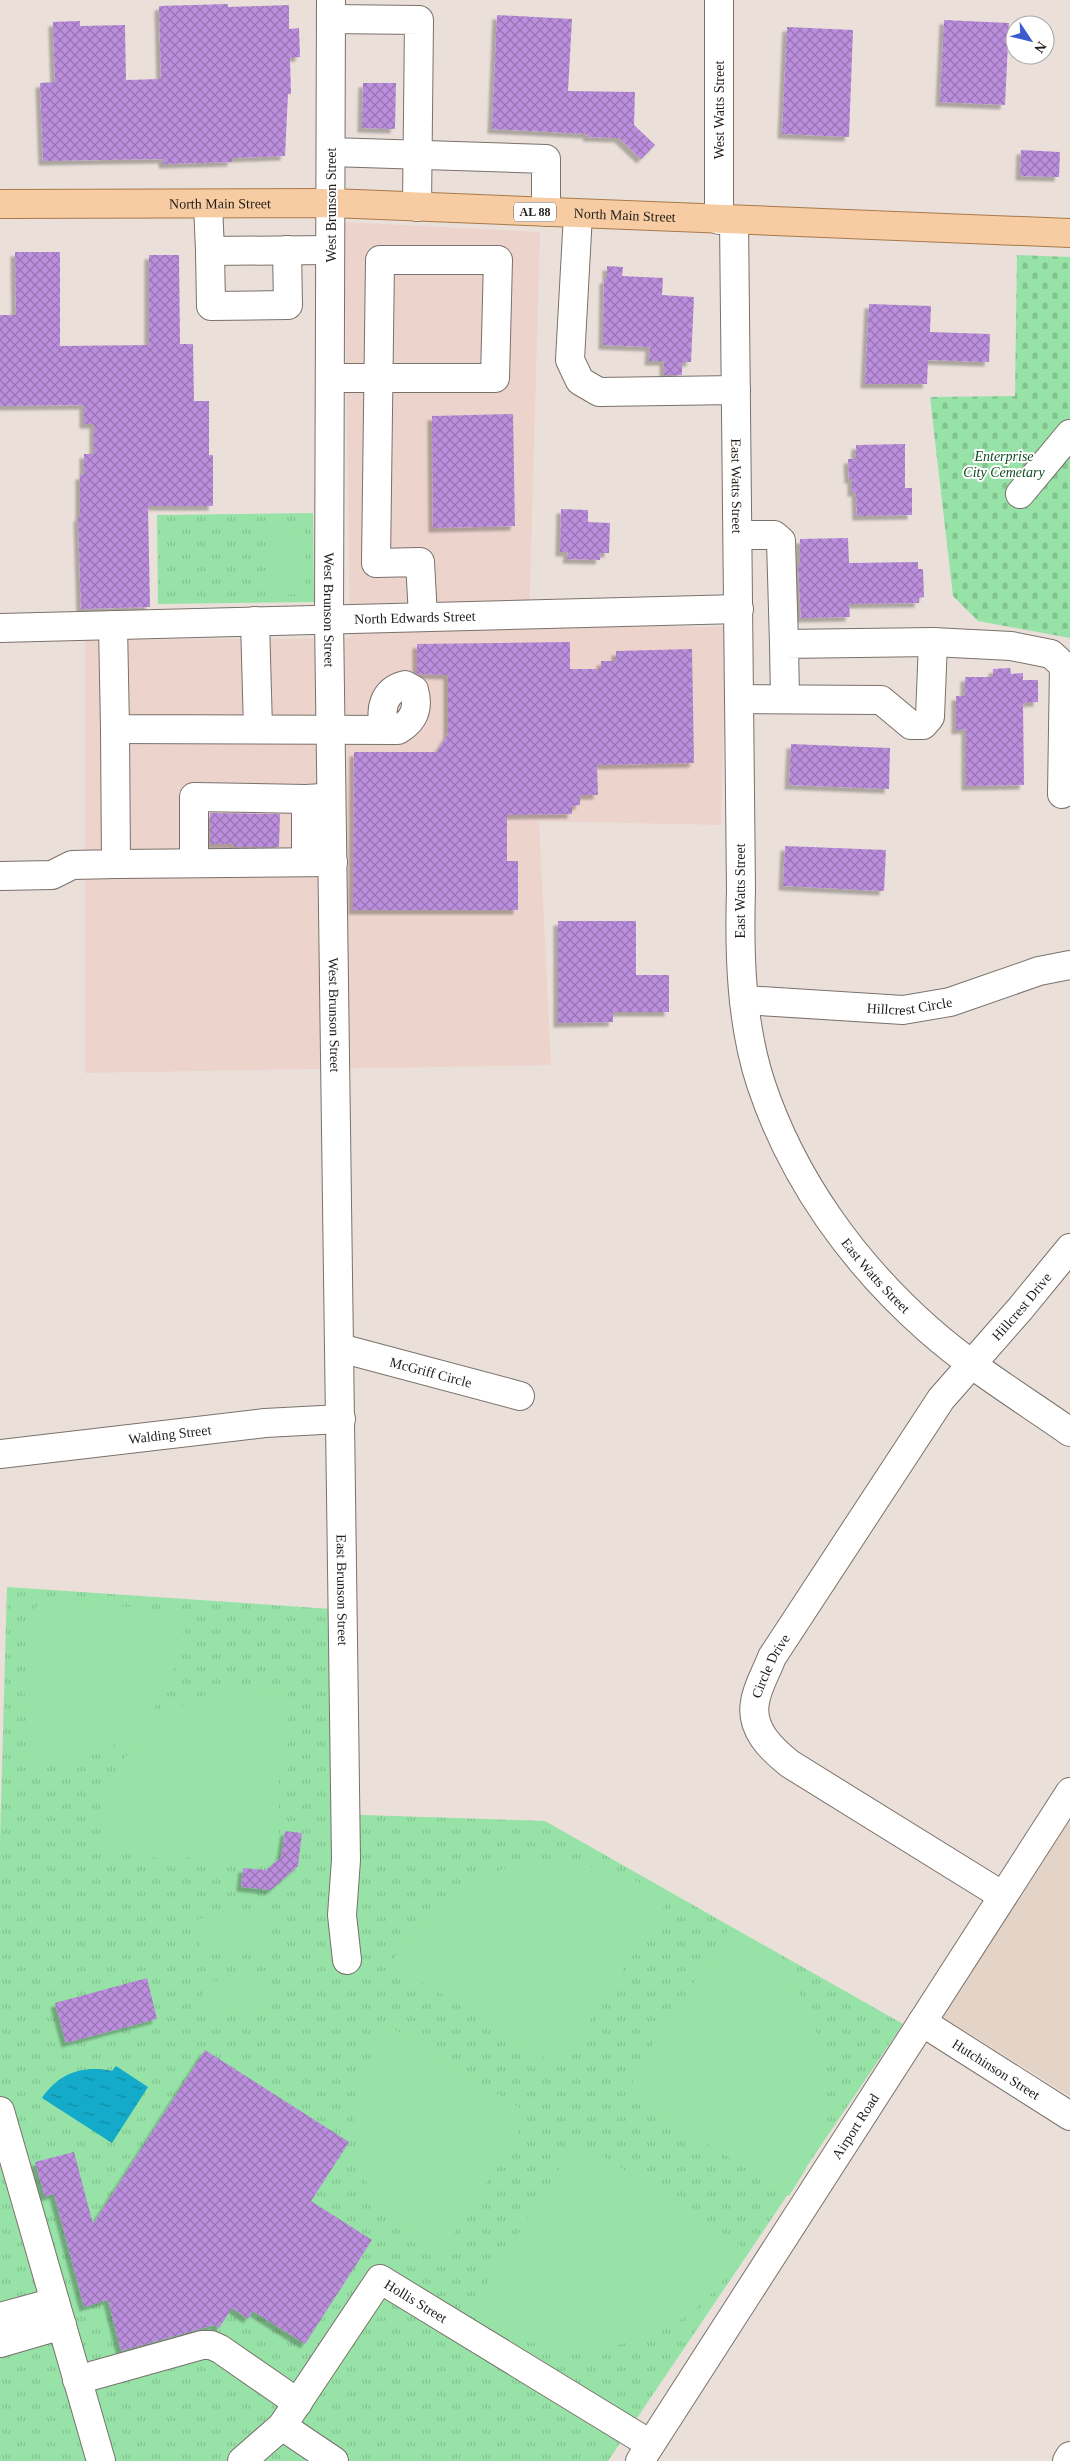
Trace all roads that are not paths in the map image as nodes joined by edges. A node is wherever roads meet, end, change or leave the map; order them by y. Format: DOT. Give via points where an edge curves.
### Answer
graph roads {
  1 [pos="718,0"];
  2 [pos="331,10"];
  3 [pos="331,152"];
  4 [pos="419,154"];
  5 [pos="331,203"];
  6 [pos="0,204"];
  7 [pos="208,204"];
  8 [pos="417,207"];
  9 [pos="546,212"];
  10 [pos="578,214"];
  11 [pos="727,220"];
  12 [pos="1070,233"];
  13 [pos="287,250"];
  14 [pos="330,250"];
  15 [pos="210,251"];
  16 [pos="330,378"];
  17 [pos="378,378"];
  18 [pos="736,390"];
  19 [pos="1070,434"];
  20 [pos="1020,494"];
  21 [pos="738,535"];
  22 [pos="739,609"];
  23 [pos="423,616"];
  24 [pos="329,618"];
  25 [pos="255,621"];
  26 [pos="113,625"];
  27 [pos="0,628"];
  28 [pos="934,642"];
  29 [pos="784,644"];
  30 [pos="740,699"];
  31 [pos="785,699"];
  32 [pos="115,729"];
  33 [pos="386,729"];
  34 [pos="258,730"];
  35 [pos="330,730"];
  36 [pos="1062,794"];
  37 [pos="319,799"];
  38 [pos="306,862"];
  39 [pos="333,862"];
  40 [pos="194,863"];
  41 [pos="116,864"];
  42 [pos="0,876"];
  43 [pos="1070,965"];
  44 [pos="744,1000"];
  45 [pos="339,1219"];
  46 [pos="1070,1248"];
  47 [pos="340,1348"];
  48 [pos="971,1363"];
  49 [pos="520,1396"];
  50 [pos="341,1419"];
  51 [pos="1070,1432"];
  52 [pos="0,1454"];
  53 [pos="1070,1792"];
  54 [pos="1003,1896"];
  55 [pos="347,1960"];
  56 [pos="922,2022"];
  57 [pos="0,2111"];
  58 [pos="1070,2116"];
  59 [pos="58,2314"];
  60 [pos="0,2317"];
  61 [pos="0,2343"];
  62 [pos="77,2380"];
  63 [pos="298,2403"];
  64 [pos="282,2426"];
  65 [pos="645,2452"];
  66 [pos="1070,2456"];
  67 [pos="101,2461"];
  68 [pos="242,2461"];
  69 [pos="334,2461"];
  70 [pos="1067,2461"];
  1 -- 11 [label="street, West Watts Street"];
  2 -- 3 [label="street, West Brunson Street"];
  2 -- 4 [label="street" via="419,20"];
  3 -- 4 [label="street"];
  3 -- 5 [label="street, West Brunson Street"];
  4 -- 8 [label="street"];
  4 -- 9 [label="street" via="546,158"];
  5 -- 7 [label="main road, North Main Street / AL 88"];
  5 -- 8 [label="main road, North Main Street / AL 88"];
  5 -- 14 [label="street, West Brunson Street"];
  6 -- 7 [label="main road, North Main Street / AL 88"];
  7 -- 15 [label="street"];
  8 -- 9 [label="main road, North Main Street / AL 88"];
  9 -- 10 [label="main road, North Main Street / AL 88"];
  10 -- 11 [label="main road, North Main Street / AL 88"];
  10 -- 18 [label="street" via="570,360 580,381 599,392"];
  11 -- 12 [label="main road, North Main Street / AL 88"];
  11 -- 18 [label="street, East Watts Street"];
  13 -- 14 [label="street"];
  13 -- 15 [label="street"];
  13 -- 15 [label="street" via="288,305 211,306"];
  14 -- 16 [label="street, West Brunson Street"];
  16 -- 17 [label="street"];
  16 -- 24 [label="street, West Brunson Street"];
  17 -- 17 [label="street" via="380,260 498,260 496,378"];
  17 -- 23 [label="street" via="376,563 420,562"];
  18 -- 21 [label="street, East Watts Street"];
  19 -- 20 [label="street"];
  21 -- 22 [label="street, East Watts Street"];
  21 -- 29 [label="street" via="774,535 781,541"];
  22 -- 23 [label="street, North Edwards Street"];
  22 -- 30 [label="street, East Watts Street"];
  23 -- 24 [label="street, North Edwards Street"];
  24 -- 25 [label="street, North Edwards Street"];
  24 -- 35 [label="street, West Brunson Street"];
  25 -- 26 [label="street, North Edwards Street"];
  25 -- 34 [label="street"];
  26 -- 27 [label="street, North Edwards Street"];
  26 -- 32 [label="street"];
  28 -- 29 [label="street"];
  28 -- 31 [label="street" via="930,717 923,725 911,724 881,700"];
  28 -- 36 [label="street" via="1012,646 1051,654 1064,666"];
  29 -- 31 [label="street"];
  30 -- 31 [label="street"];
  30 -- 44 [label="street, East Watts Street" via="739,937"];
  32 -- 34 [label="street"];
  32 -- 41 [label="street"];
  33 -- 35 [label="street"];
  34 -- 35 [label="street"];
  35 -- 37 [label="street, West Brunson Street"];
  37 -- 38 [label="street"];
  37 -- 39 [label="street, West Brunson Street"];
  37 -- 40 [label="street" via="194,798"];
  38 -- 39 [label="street"];
  38 -- 40 [label="street"];
  39 -- 45 [label="street, West Brunson Street"];
  40 -- 41 [label="street"];
  41 -- 42 [label="street" via="72,865 52,876"];
  43 -- 44 [label="street, Hillcrest Circle" via="1039,970 950,1002 903,1010"];
  44 -- 48 [label="street, East Watts Street" via="761,1083 777,1127 798,1169 849,1247 879,1282 930,1331"];
  45 -- 47 [label="street, East Brunson Street"];
  46 -- 48 [label="street, Hillcrest Drive" via="1020,1310"];
  47 -- 49 [label="street, McGriff Circle"];
  47 -- 50 [label="street, East Brunson Street"];
  48 -- 51 [label="street, East Watts Street"];
  48 -- 54 [label="street, Circle Drive" via="941,1399 772,1657 755,1703 758,1728 771,1749 790,1764"];
  50 -- 52 [label="street, Walding Street" via="265,1423"];
  50 -- 55 [label="street, East Brunson Street" via="346,1860 342,1915"];
  53 -- 54 [label="street, Airport Road"];
  54 -- 56 [label="street, Airport Road"];
  56 -- 58 [label="street, Hutchinson Street"];
  56 -- 65 [label="street, Airport Road"];
  57 -- 59 [label="street"];
  59 -- 60 [label="street"];
  59 -- 61 [label="street"];
  59 -- 62 [label="street"];
  62 -- 63 [label="street" via="211,2345"];
  62 -- 67 [label="street"];
  63 -- 64 [label="street, Hollis Street"];
  63 -- 65 [label="street, Hollis Street" via="380,2279"];
  64 -- 68 [label="street, Hollis Street"];
  64 -- 69 [label="street"];
  66 -- 70 [label="street"];
}
